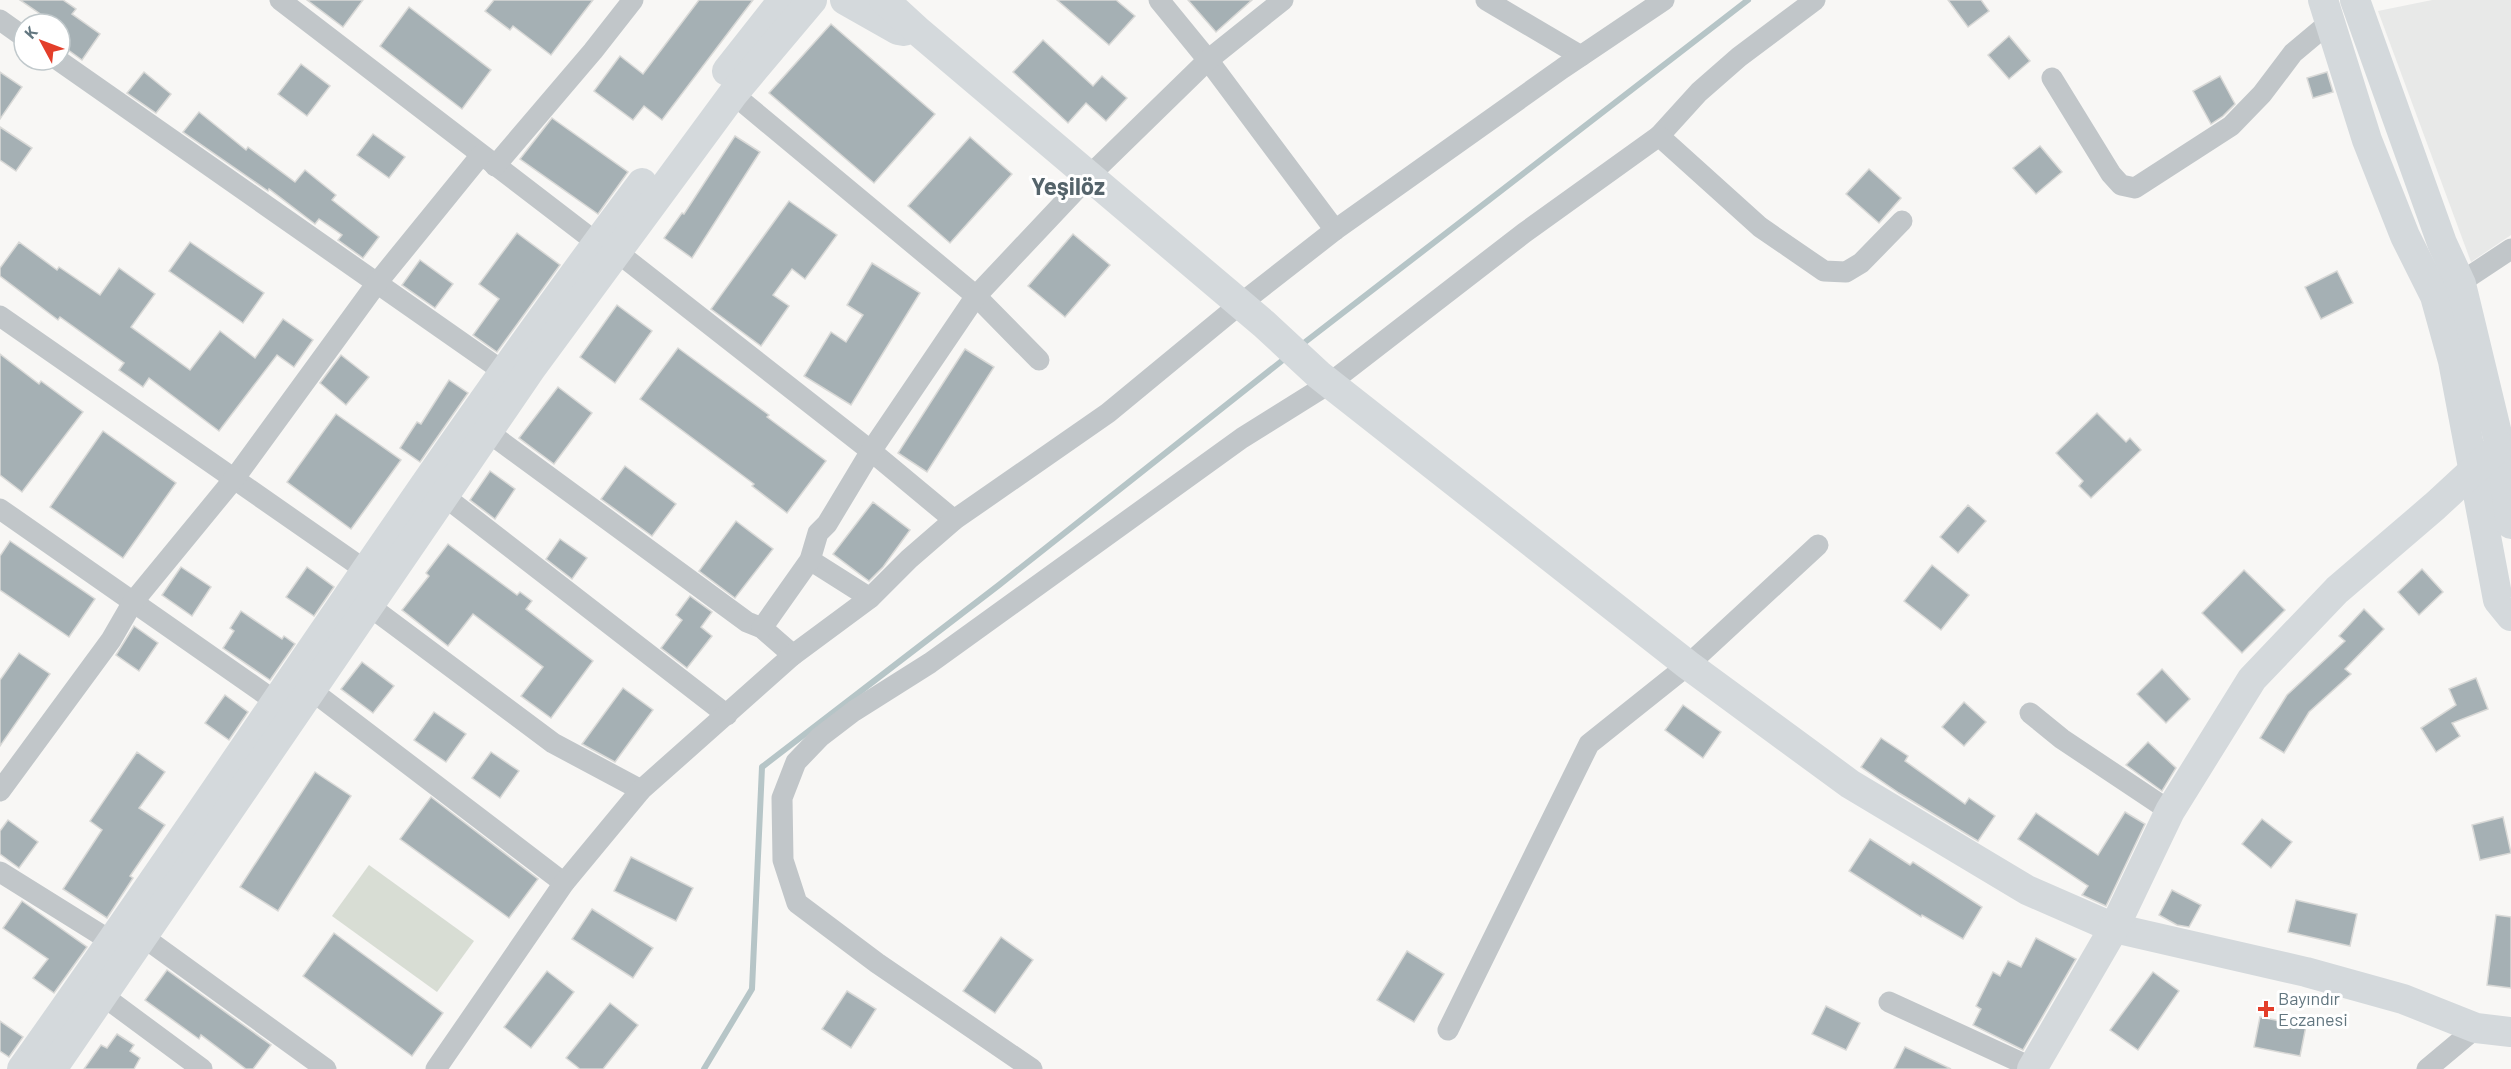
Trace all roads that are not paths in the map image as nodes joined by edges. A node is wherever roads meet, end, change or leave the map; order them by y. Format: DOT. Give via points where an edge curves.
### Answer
graph roads {
  1 [pos="280,0"];
  2 [pos="633,0"];
  3 [pos="783,0"];
  4 [pos="812,0"];
  5 [pos="845,0"];
  6 [pos="884,0"];
  7 [pos="1159,0"];
  8 [pos="1283,0"];
  9 [pos="1486,0"];
  10 [pos="1664,0"];
  11 [pos="1815,0"];
  12 [pos="2355,0"];
  13 [pos="2327,11"];
  14 [pos="919,32"];
  15 [pos="1581,56"];
  16 [pos="1208,60"];
  17 [pos="72,70"];
  18 [pos="2052,78"];
  19 [pos="733,94"];
  20 [pos="1659,136"];
  21 [pos="488,161"];
  22 [pos="1090,175"];
  23 [pos="1902,221"];
  24 [pos="1335,230"];
  25 [pos="607,248"];
  26 [pos="2511,249"];
  27 [pos="377,283"];
  28 [pos="2461,284"];
  29 [pos="976,296"];
  30 [pos="2435,296"];
  31 [pos="1239,305"];
  32 [pos="0,316"];
  33 [pos="1039,360"];
  34 [pos="504,372"];
  35 [pos="1324,379"];
  36 [pos="488,432"];
  37 [pos="2500,446"];
  38 [pos="871,451"];
  39 [pos="2475,467"];
  40 [pos="234,479"];
  41 [pos="444,496"];
  42 [pos="0,509"];
  43 [pos="954,520"];
  44 [pos="2511,524"];
  45 [pos="1818,545"];
  46 [pos="810,560"];
  47 [pos="376,574"];
  48 [pos="870,598"];
  49 [pos="133,602"];
  50 [pos="368,605"];
  51 [pos="2511,616"];
  52 [pos="762,628"];
  53 [pos="793,655"];
  54 [pos="1688,665"];
  55 [pos="295,701"];
  56 [pos="2030,713"];
  57 [pos="727,715"];
  58 [pos="641,790"];
  59 [pos="0,791"];
  60 [pos="2170,811"];
  61 [pos="0,872"];
  62 [pos="564,883"];
  63 [pos="2114,927"];
  64 [pos="128,944"];
  65 [pos="102,995"];
  66 [pos="1890,1002"];
  67 [pos="2476,1028"];
  68 [pos="1448,1030"];
  69 [pos="2511,1032"];
  70 [pos="2032,1068"];
  71 [pos="22,1069"];
  72 [pos="52,1069"];
  73 [pos="202,1069"];
  74 [pos="326,1069"];
  75 [pos="436,1069"];
  76 [pos="1032,1069"];
  77 [pos="2427,1069"];
  1 -- 21 [label="street"];
  2 -- 21 [label="street" via="593,51"];
  3 -- 25 [label="street"];
  4 -- 19 [label="street"];
  5 -- 14 [label="street" via="898,30"];
  6 -- 14 [label="street"];
  7 -- 16 [label="street"];
  8 -- 16 [label="street"];
  9 -- 15 [label="street"];
  10 -- 15 [label="street"];
  11 -- 20 [label="street" via="1739,57 1699,92"];
  12 -- 28 [label="street" via="2442,243"];
  13 -- 18 [label="street" via="2262,94 2231,126 2135,188 2121,184 2111,174"];
  13 -- 30 [label="street" via="2367,140 2405,236"];
  14 -- 22 [label="street"];
  15 -- 24 [label="street"];
  16 -- 22 [label="street"];
  16 -- 24 [label="street"];
  17 -- 27 [label="street"];
  19 -- 25 [label="street"];
  19 -- 29 [label="street"];
  20 -- 23 [label="street" via="1760,227 1824,271 1846,272 1861,263"];
  20 -- 35 [label="street"];
  21 -- 25 [label="street"];
  21 -- 27 [label="street"];
  22 -- 29 [label="street"];
  22 -- 31 [label="street"];
  24 -- 31 [label="street"];
  25 -- 34 [label="street"];
  25 -- 36 [label="street"];
  25 -- 38 [label="street"];
  26 -- 28 [label="street"];
  27 -- 34 [label="street"];
  27 -- 40 [label="street"];
  28 -- 30 [label="street"];
  28 -- 37 [label="street"];
  29 -- 33 [label="street"];
  29 -- 38 [label="street"];
  30 -- 39 [label="street"];
  31 -- 35 [label="street"];
  31 -- 43 [label="street" via="1108,413"];
  32 -- 40 [label="street"];
  34 -- 47 [label="street"];
  35 -- 54 [label="street"];
  35 -- 76 [label="street" via="930,663 854,711 796,762 782,808 783,860 797,903"];
  36 -- 41 [label="street"];
  36 -- 52 [label="street" via="747,622"];
  37 -- 39 [label="street"];
  37 -- 44 [label="street"];
  38 -- 43 [label="street"];
  38 -- 46 [label="street" via="827,524 818,532"];
  39 -- 51 [label="street" via="2498,600"];
  39 -- 60 [label="street" via="2337,590 2252,679"];
  40 -- 47 [label="street"];
  40 -- 49 [label="street"];
  41 -- 47 [label="street"];
  41 -- 57 [label="street"];
  42 -- 49 [label="street"];
  43 -- 48 [label="street"];
  45 -- 54 [label="street"];
  46 -- 48 [label="street"];
  46 -- 52 [label="street"];
  47 -- 50 [label="street"];
  47 -- 55 [label="street"];
  48 -- 53 [label="street"];
  49 -- 55 [label="street"];
  49 -- 59 [label="street" via="111,640"];
  50 -- 55 [label="street"];
  50 -- 58 [label="street" via="554,743"];
  52 -- 53 [label="street"];
  53 -- 57 [label="street"];
  54 -- 63 [label="street" via="1850,784 2027,890"];
  54 -- 68 [label="street" via="1589,744"];
  55 -- 62 [label="street"];
  55 -- 64 [label="street"];
  56 -- 60 [label="street"];
  57 -- 58 [label="street"];
  58 -- 62 [label="street"];
  60 -- 63 [label="street"];
  61 -- 64 [label="street"];
  62 -- 75 [label="street"];
  63 -- 67 [label="street" via="2403,999"];
  63 -- 70 [label="street"];
  64 -- 65 [label="street"];
  64 -- 71 [label="street"];
  64 -- 74 [label="street"];
  65 -- 72 [label="street"];
  65 -- 73 [label="street"];
  66 -- 70 [label="street"];
  67 -- 69 [label="street"];
  67 -- 77 [label="street"];
}
